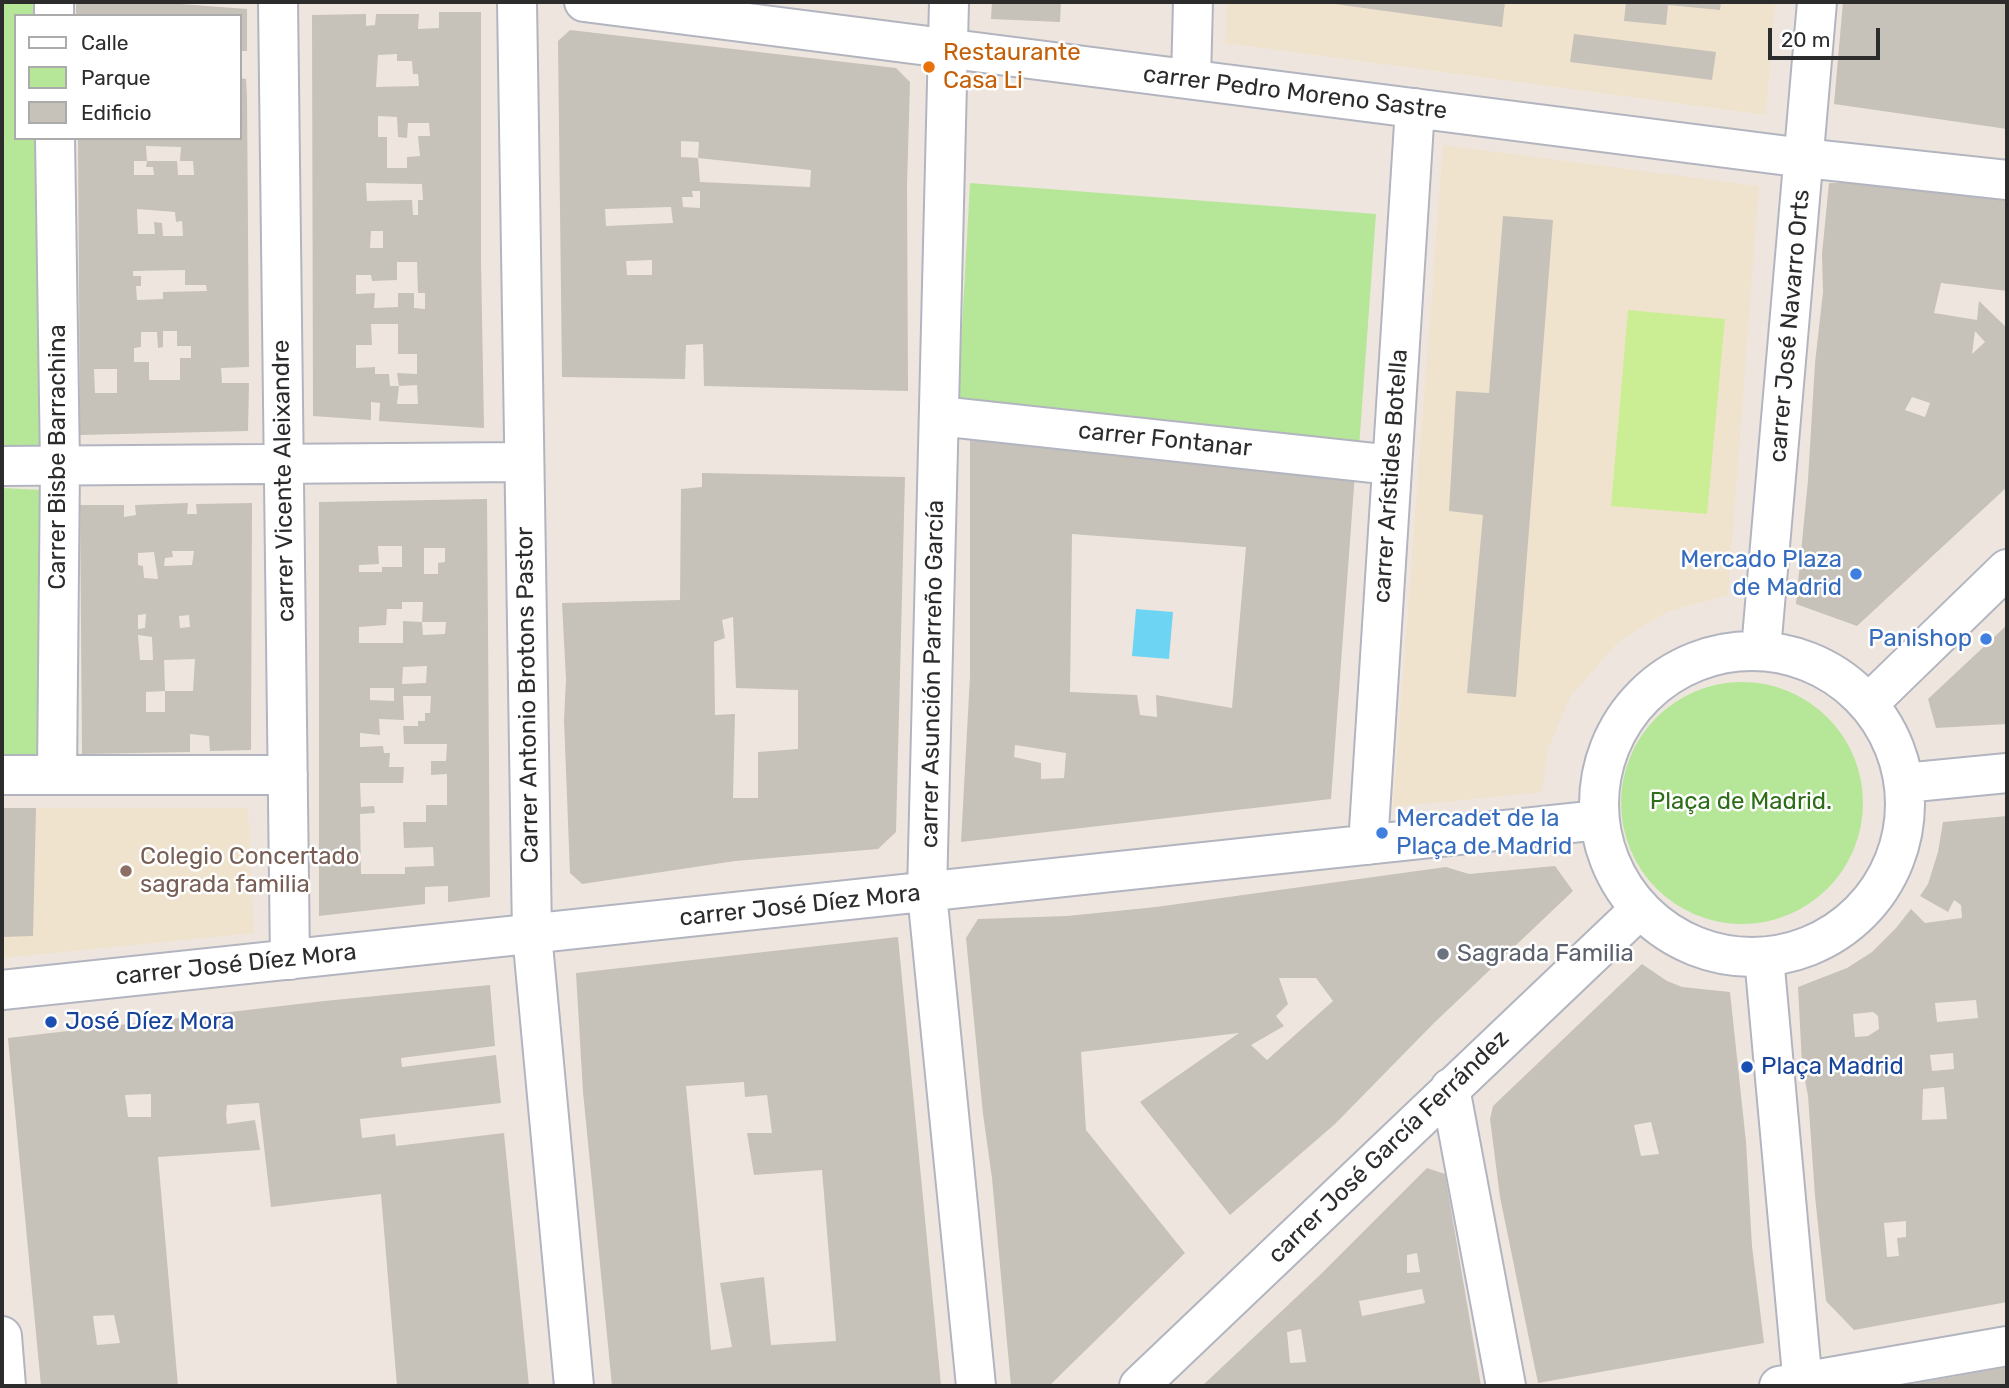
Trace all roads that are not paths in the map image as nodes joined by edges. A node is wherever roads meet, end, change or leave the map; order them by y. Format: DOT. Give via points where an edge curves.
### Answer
graph roads {
  1 [pos="278,2"];
  2 [pos="517,2"];
  3 [pos="583,2"];
  4 [pos="949,2"];
  5 [pos="1193,2"];
  6 [pos="1817,2"];
  7 [pos="947,48"];
  8 [pos="1191,79"];
  9 [pos="1415,108"];
  10 [pos="55,140"];
  11 [pos="1804,159"];
  12 [pos="2007,180"];
  13 [pos="939,416"];
  14 [pos="524,462"];
  15 [pos="284,464"];
  16 [pos="1392,464"];
  17 [pos="60,466"];
  18 [pos="2,467"];
  19 [pos="2007,569"];
  20 [pos="1761,650"];
  21 [pos="1868,704"];
  22 [pos="2007,773"];
  23 [pos="2,775"];
  24 [pos="57,775"];
  25 [pos="288,775"];
  26 [pos="1905,783"];
  27 [pos="1599,820"];
  28 [pos="1368,845"];
  29 [pos="927,893"];
  30 [pos="1640,909"];
  31 [pos="532,934"];
  32 [pos="1765,957"];
  33 [pos="290,960"];
  34 [pos="2,990"];
  35 [pos="1450,1088"];
  36 [pos="2,1336"];
  37 [pos="2007,1346"];
  38 [pos="1795,1385"];
  39 [pos="6,1386"];
  40 [pos="574,1386"];
  41 [pos="976,1386"];
  42 [pos="1139,1386"];
  43 [pos="1506,1386"];
  1 -- 15 [label="street, carrer Vicente Aleixandre"];
  2 -- 14 [label="street, Carrer Antonio Brotons Pastor"];
  3 -- 7 [label="street, carrer Pedro Moreno Sastre"];
  4 -- 7 [label="street, carrer Asunción Parreño García"];
  5 -- 8 [label="street"];
  6 -- 11 [label="street, carrer José Navarro Orts"];
  7 -- 8 [label="street, carrer Pedro Moreno Sastre"];
  7 -- 13 [label="street, carrer Asunción Parreño García"];
  8 -- 9 [label="street, carrer Pedro Moreno Sastre"];
  9 -- 11 [label="street, carrer Pedro Moreno Sastre"];
  9 -- 16 [label="street, carrer Arístides Botella"];
  10 -- 17 [label="street, Carrer Bisbe Barrachina"];
  11 -- 12 [label="street, carrer Pedro Moreno Sastre"];
  11 -- 20 [label="street, carrer José Navarro Orts"];
  13 -- 16 [label="street, carrer Fontanar"];
  13 -- 29 [label="street, carrer Asunción Parreño García"];
  14 -- 15 [label="street"];
  14 -- 31 [label="street, Carrer Antonio Brotons Pastor"];
  15 -- 17 [label="street"];
  15 -- 25 [label="street, carrer Vicente Aleixandre"];
  16 -- 28 [label="street, carrer Arístides Botella"];
  17 -- 18 [label="street"];
  17 -- 24 [label="street, Carrer Bisbe Barrachina"];
  19 -- 21 [label="street"];
  20 -- 21 [label="street" via="1820,666"];
  20 -- 27 [label="street" via="1715,654 1690,662 1646,692 1628,712 1604,760"];
  21 -- 26 [label="street" via="1893,742"];
  22 -- 26 [label="street"];
  23 -- 24 [label="street"];
  24 -- 25 [label="street"];
  25 -- 33 [label="street, carrer Vicente Aleixandre"];
  26 -- 32 [label="street" via="1905,821 1899,847 1876,895 1837,932 1814,945"];
  27 -- 28 [label="street, carrer José Díez Mora"];
  27 -- 30 [label="street" via="1611,865"];
  28 -- 29 [label="street, carrer José Díez Mora"];
  29 -- 31 [label="street, carrer José Díez Mora"];
  29 -- 41 [label="street, carrer Asunción Parreño García"];
  30 -- 32 [label="street" via="1661,928 1708,951"];
  30 -- 35 [label="street, carrer José García Ferrández"];
  31 -- 33 [label="street, carrer José Díez Mora"];
  31 -- 40 [label="street, Carrer Antonio Brotons Pastor"];
  32 -- 38 [label="street"];
  33 -- 34 [label="street, carrer José Díez Mora"];
  35 -- 42 [label="street, carrer José García Ferrández"];
  35 -- 43 [label="street"];
  36 -- 39 [label="street"];
  37 -- 38 [label="street"];
}
